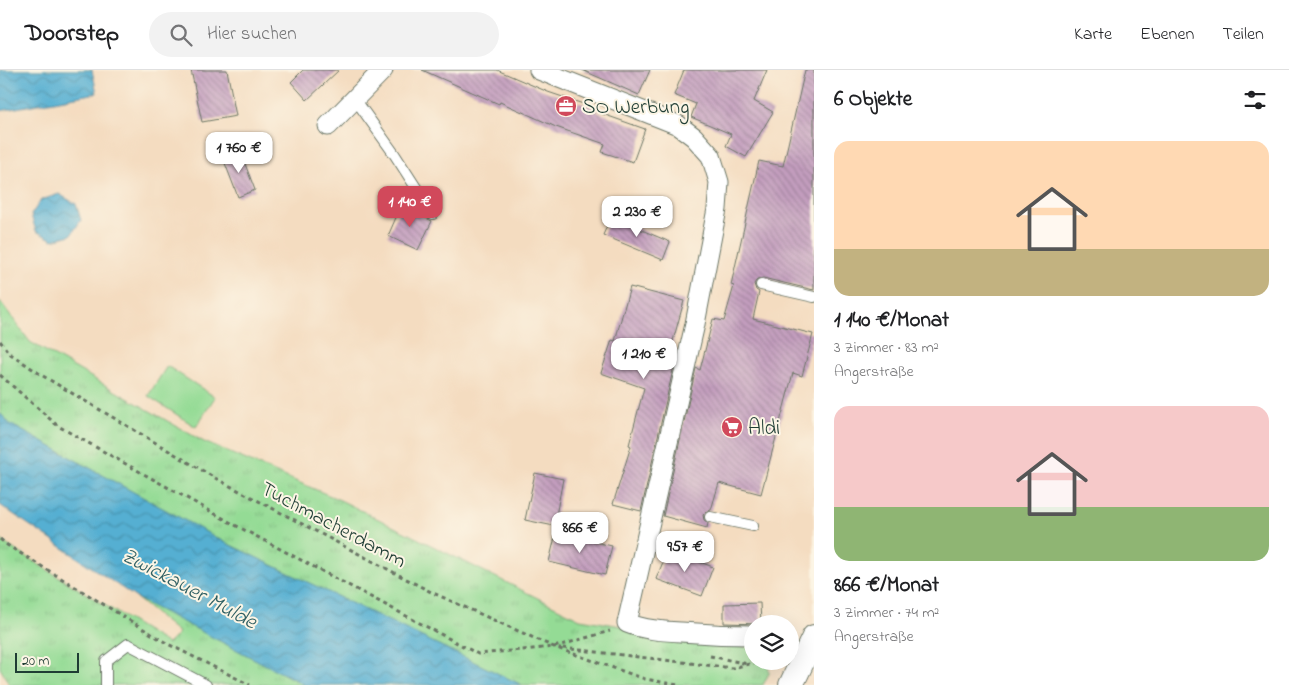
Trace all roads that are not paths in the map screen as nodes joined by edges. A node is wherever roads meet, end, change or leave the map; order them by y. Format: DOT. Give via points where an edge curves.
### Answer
graph roads {
  1 [pos="383,70"];
  2 [pos="539,70"];
  3 [pos="355,99"];
  4 [pos="328,126"];
  5 [pos="433,214"];
  6 [pos="760,286"];
  7 [pos="814,297"];
  8 [pos="710,517"];
  9 [pos="752,526"];
  10 [pos="744,635"];
  11 [pos="814,637"];
  12 [pos="795,675"];
  13 [pos="106,685"];
  14 [pos="206,685"];
  1 -- 3 [label="street"];
  2 -- 10 [label="street" via="678,126 694,137 711,156 719,182 717,209 695,324 627,623 666,631"];
  3 -- 4 [label="street"];
  3 -- 5 [label="lane"];
  6 -- 7 [label="lane"];
  8 -- 9 [label="lane"];
  11 -- 12 [label="street"];
  13 -- 14 [label="lane" via="106,661 128,644"];
}
